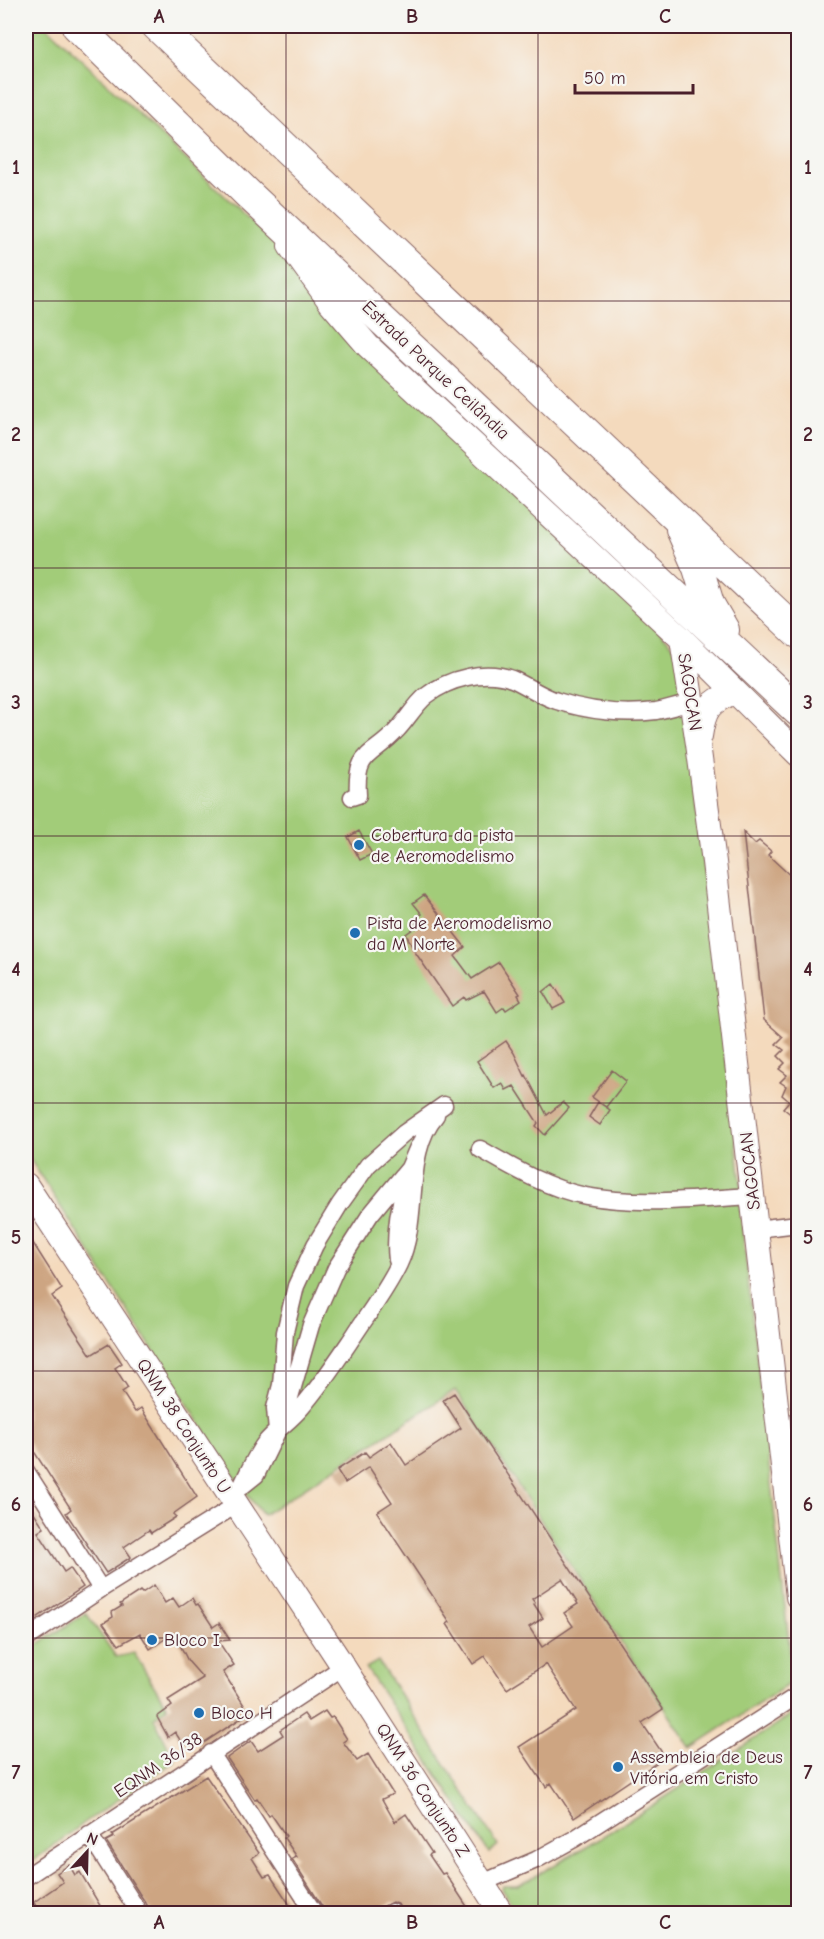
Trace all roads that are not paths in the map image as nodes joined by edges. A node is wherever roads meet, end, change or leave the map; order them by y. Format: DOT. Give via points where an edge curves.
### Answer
graph roads {
  1 [pos="77,26"];
  2 [pos="157,26"];
  3 [pos="247,193"];
  4 [pos="674,515"];
  5 [pos="637,559"];
  6 [pos="702,584"];
  7 [pos="773,609"];
  8 [pos="798,633"];
  9 [pos="681,639"];
  10 [pos="746,661"];
  11 [pos="734,692"];
  12 [pos="692,703"];
  13 [pos="798,711"];
  14 [pos="698,744"];
  15 [pos="798,754"];
  16 [pos="352,797"];
  17 [pos="418,1147"];
  18 [pos="480,1149"];
  19 [pos="409,1168"];
  20 [pos="26,1185"];
  21 [pos="753,1196"];
  22 [pos="798,1224"];
  23 [pos="756,1229"];
  24 [pos="397,1267"];
  25 [pos="277,1432"];
  26 [pos="26,1471"];
  27 [pos="236,1505"];
  28 [pos="100,1589"];
  29 [pos="798,1597"];
  30 [pos="26,1639"];
  31 [pos="343,1667"];
  32 [pos="798,1695"];
  33 [pos="211,1753"];
  34 [pos="88,1834"];
  35 [pos="26,1877"];
  36 [pos="482,1882"];
  37 [pos="26,1908"];
  38 [pos="29,1914"];
  39 [pos="140,1914"];
  40 [pos="315,1914"];
  41 [pos="502,1914"];
  1 -- 3 [label="highway, Estrada Parque Ceilândia"];
  2 -- 4 [label="highway"];
  3 -- 5 [label="highway, Estrada Parque Ceilândia"];
  3 -- 9 [label="street" via="368,346"];
  4 -- 6 [label="highway"];
  4 -- 7 [label="highway"];
  5 -- 6 [label="highway"];
  5 -- 10 [label="highway, Estrada Parque Ceilândia"];
  6 -- 7 [label="highway" via="733,591"];
  6 -- 10 [label="highway" via="720,624"];
  7 -- 8 [label="highway"];
  9 -- 11 [label="street"];
  9 -- 12 [label="street, SAGOCAN"];
  10 -- 13 [label="highway, Estrada Parque Ceilândia"];
  11 -- 14 [label="street, SAGOCAN" via="709,705"];
  11 -- 15 [label="street"];
  12 -- 14 [label="street, SAGOCAN"];
  12 -- 16 [label="street" via="631,714 557,701 496,674 462,679 426,696 397,731 364,757 357,780 358,795"];
  14 -- 21 [label="street, SAGOCAN"];
  17 -- 19 [label="street"];
  17 -- 24 [label="street" via="410,1230"];
  17 -- 25 [label="street" via="429,1123 444,1105 368,1165 315,1245 296,1286 285,1332 275,1408"];
  18 -- 21 [label="street" via="549,1184 584,1195 622,1200"];
  19 -- 24 [label="street" via="398,1217"];
  19 -- 25 [label="street" via="370,1215 336,1268 311,1325"];
  20 -- 27 [label="street, QNM 38 Conjunto U"];
  21 -- 23 [label="street, SAGOCAN"];
  22 -- 23 [label="street"];
  23 -- 29 [label="street, SAGOCAN"];
  24 -- 25 [label="street" via="334,1365 302,1408"];
  26 -- 28 [label="street"];
  27 -- 28 [label="street"];
  27 -- 31 [label="street, QNM 38 Conjunto U"];
  28 -- 30 [label="street"];
  31 -- 33 [label="street, EQNM 36/38"];
  31 -- 36 [label="street, QNM 36 Conjunto Z"];
  32 -- 36 [label="street" via="574,1839 537,1860"];
  33 -- 34 [label="street, EQNM 36/38"];
  33 -- 40 [label="street"];
  34 -- 35 [label="street, EQNM 36/38"];
  34 -- 39 [label="street"];
  36 -- 41 [label="street, QNM 36 Conjunto Z"];
  37 -- 38 [label="street"];
}
